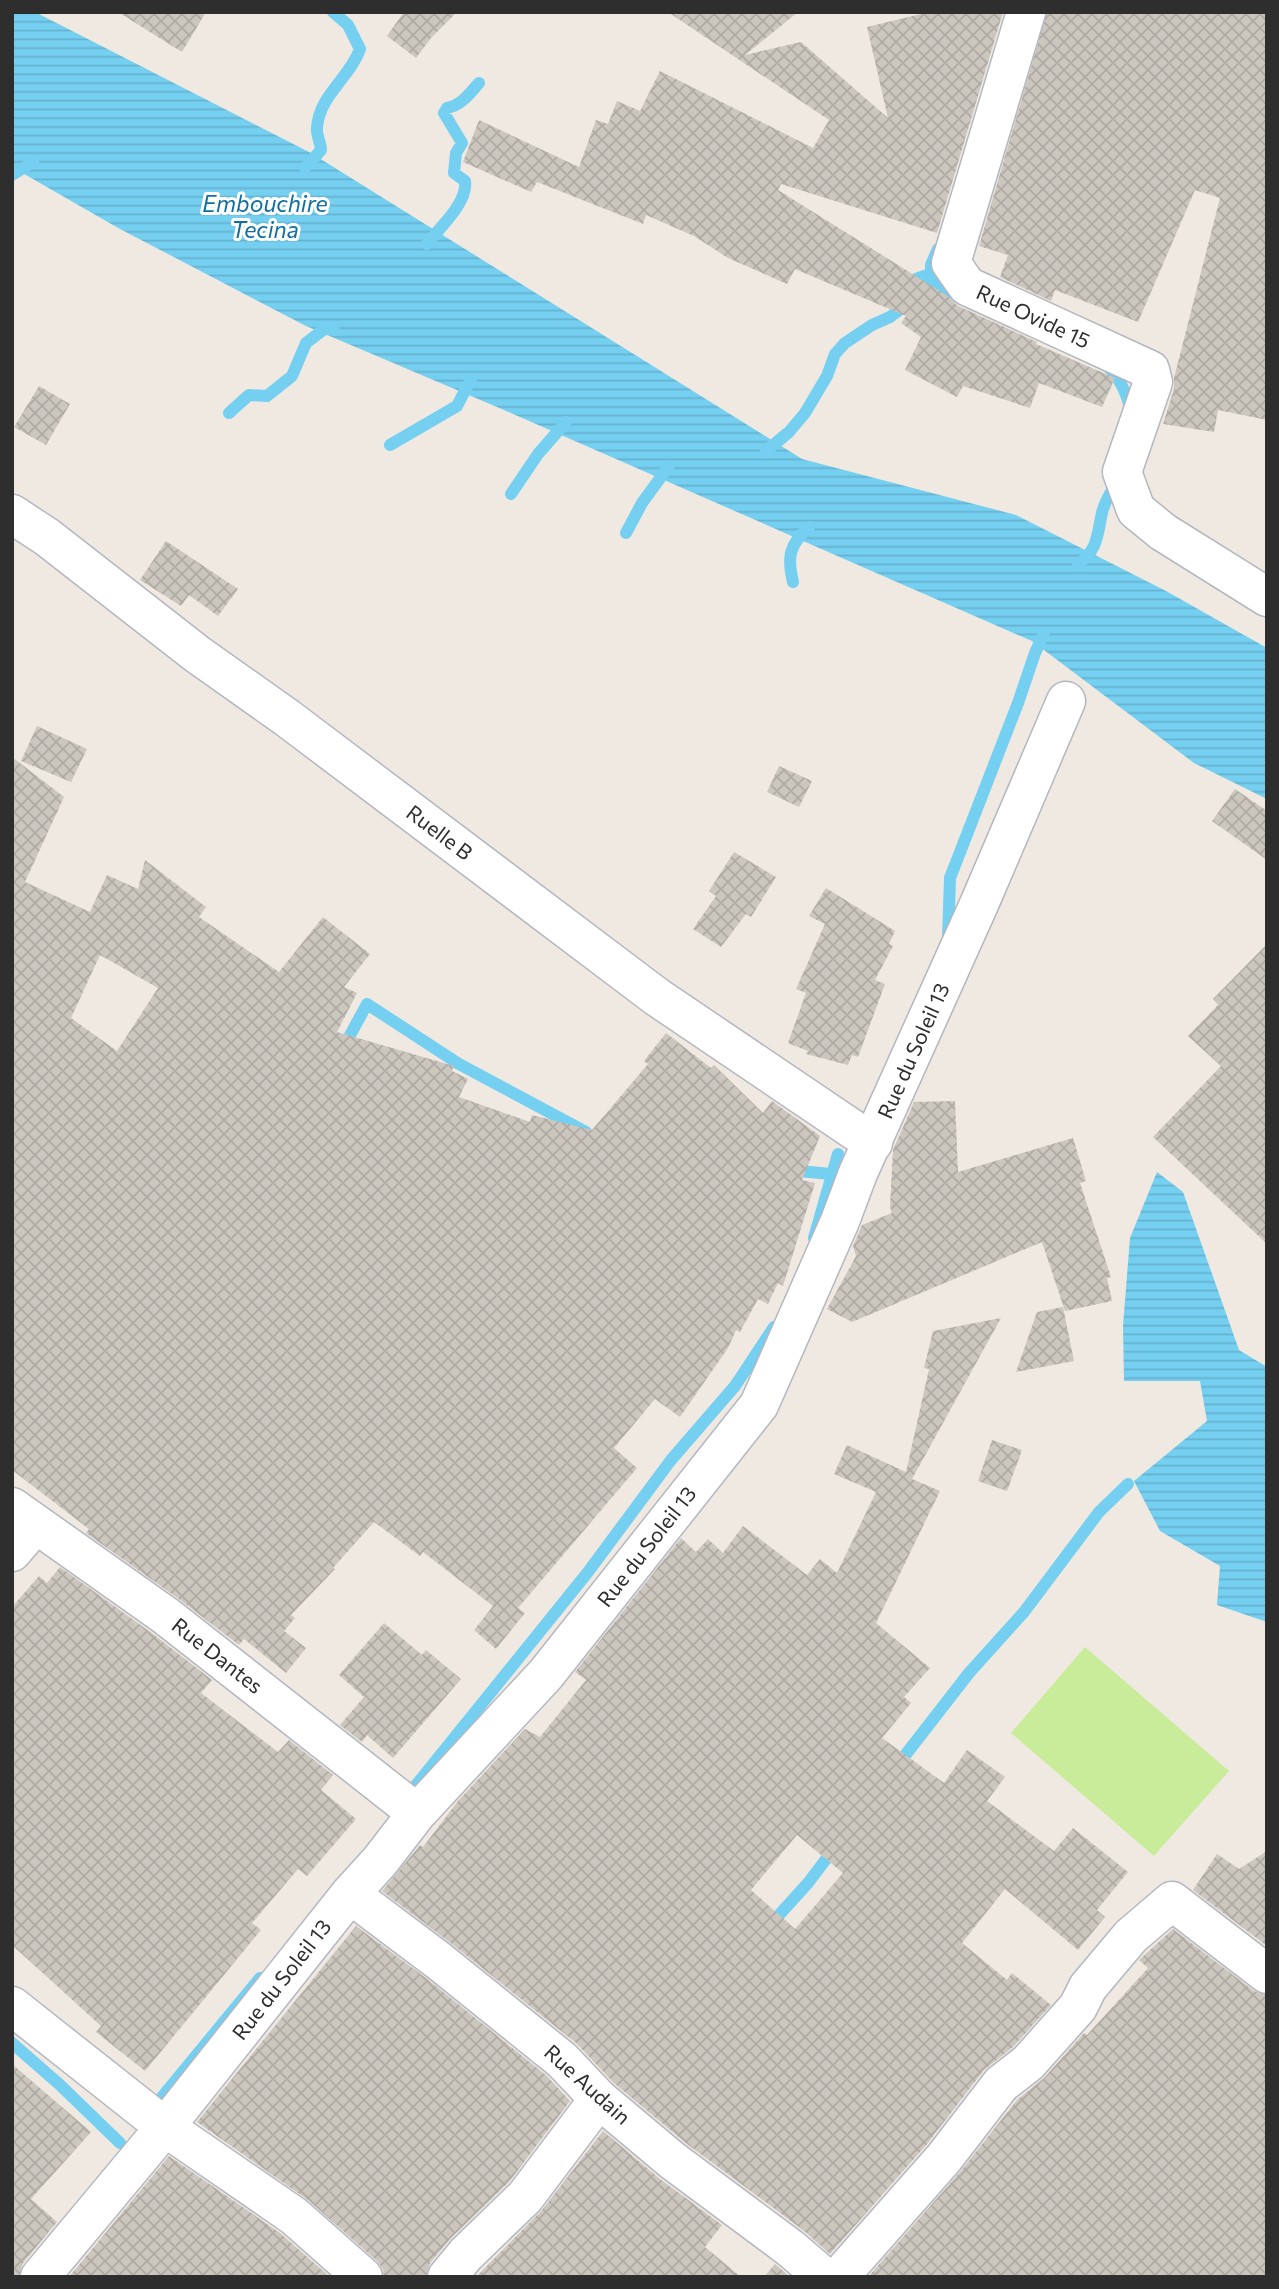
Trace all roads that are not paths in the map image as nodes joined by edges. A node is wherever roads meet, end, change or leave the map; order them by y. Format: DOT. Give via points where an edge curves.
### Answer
graph roads {
  1 [pos="1026,12"];
  2 [pos="12,514"];
  3 [pos="1267,597"];
  4 [pos="1066,701"];
  5 [pos="873,1143"];
  6 [pos="20,1528"];
  7 [pos="416,1813"];
  8 [pos="350,1894"];
  9 [pos="1267,1974"];
  10 [pos="12,2006"];
  11 [pos="599,2099"];
  12 [pos="165,2127"];
  13 [pos="40,2277"];
  14 [pos="363,2277"];
  15 [pos="447,2277"];
  16 [pos="824,2277"];
  17 [pos="839,2277"];
  1 -- 3 [label="street, Rue Ovide 15" via="951,263 967,286 1150,370 1153,383 1122,472 1136,510"];
  2 -- 5 [label="street, Ruelle B" via="657,997"];
  4 -- 5 [label="street, Rue du Soleil 13"];
  5 -- 7 [label="street, Rue du Soleil 13" via="759,1405 546,1674"];
  6 -- 7 [label="street, Rue Dantes" via="166,1616"];
  7 -- 8 [label="street, Rue du Soleil 13"];
  8 -- 11 [label="street, Rue Audain" via="562,2060"];
  8 -- 12 [label="street, Rue du Soleil 13"];
  9 -- 17 [label="street" via="1172,1901 1131,1936 1088,1987 1078,2007 1028,2063 1001,2084 944,2158"];
  10 -- 12 [label="street"];
  11 -- 15 [label="street" via="525,2197"];
  11 -- 16 [label="street, Rue Audain"];
  12 -- 13 [label="street, Rue du Soleil 13"];
  12 -- 14 [label="street" via="294,2216"];
}
